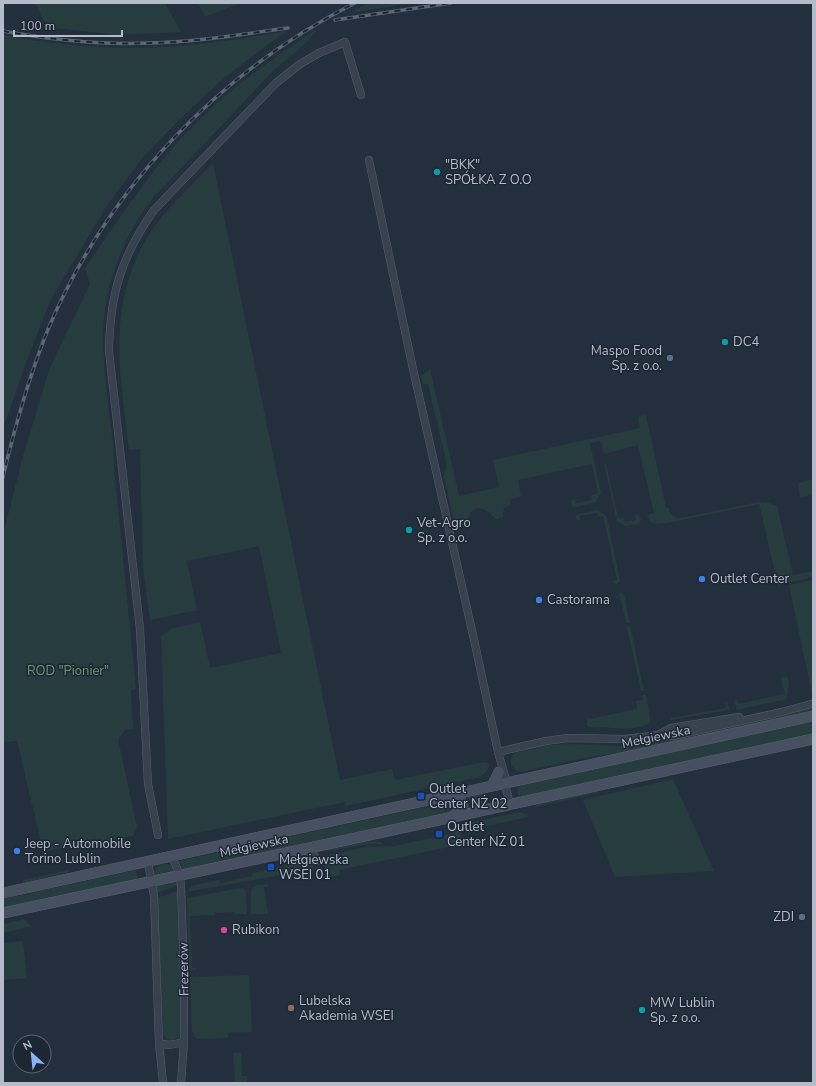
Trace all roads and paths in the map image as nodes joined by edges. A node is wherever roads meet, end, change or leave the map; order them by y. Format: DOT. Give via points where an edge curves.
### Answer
graph roads {
  1 [pos="361,95"];
  2 [pos="369,160"];
  3 [pos="812,703"];
  4 [pos="813,716"];
  5 [pos="813,739"];
  6 [pos="498,752"];
  7 [pos="499,772"];
  8 [pos="505,783"];
  9 [pos="492,786"];
  10 [pos="452,795"];
  11 [pos="510,804"];
  12 [pos="452,817"];
  13 [pos="158,835"];
  14 [pos="323,845"];
  15 [pos="303,850"];
  16 [pos="172,857"];
  17 [pos="148,862"];
  18 [pos="180,875"];
  19 [pos="151,881"];
  20 [pos="3,893"];
  21 [pos="3,913"];
  22 [pos="184,1041"];
  23 [pos="159,1043"];
  24 [pos="163,1083"];
  25 [pos="181,1083"];
  1 -- 13 [label="street" via="345,42 300,64 276,84 154,210 140,231 120,276 113,300 109,352 140,629 148,784"];
  2 -- 6 [label="street"];
  3 -- 6 [label="street, Mełgiewska" via="671,728 658,735 625,739 568,738"];
  4 -- 8 [label="main road, Mełgiewska"];
  5 -- 11 [label="main road, Mełgiewska"];
  6 -- 7 [label="street"];
  6 -- 8 [label="street"];
  7 -- 8 [label="street"];
  7 -- 9 [label="main road"];
  8 -- 9 [label="main road, Mełgiewska"];
  8 -- 11 [label="street"];
  9 -- 10 [label="main road, Mełgiewska"];
  10 -- 12 [label="main road" via="457,796 463,805 462,810"];
  10 -- 16 [label="main road, Mełgiewska"];
  11 -- 12 [label="main road, Mełgiewska"];
  12 -- 14 [label="main road, Mełgiewska"];
  14 -- 15 [label="main road, Mełgiewska"];
  14 -- 15 [label="street" via="318,861 312,853"];
  15 -- 18 [label="main road, Mełgiewska"];
  16 -- 17 [label="main road, Mełgiewska"];
  16 -- 18 [label="street, Frezerów"];
  17 -- 19 [label="street, Frezerów"];
  17 -- 20 [label="main road, Mełgiewska"];
  18 -- 19 [label="main road, Mełgiewska"];
  18 -- 22 [label="street, Frezerów"];
  19 -- 21 [label="main road, Mełgiewska"];
  19 -- 23 [label="street, Frezerów"];
  22 -- 23 [label="street" via="171,1045"];
  22 -- 25 [label="street, Frezerów"];
  23 -- 24 [label="street, Frezerów"];
}
